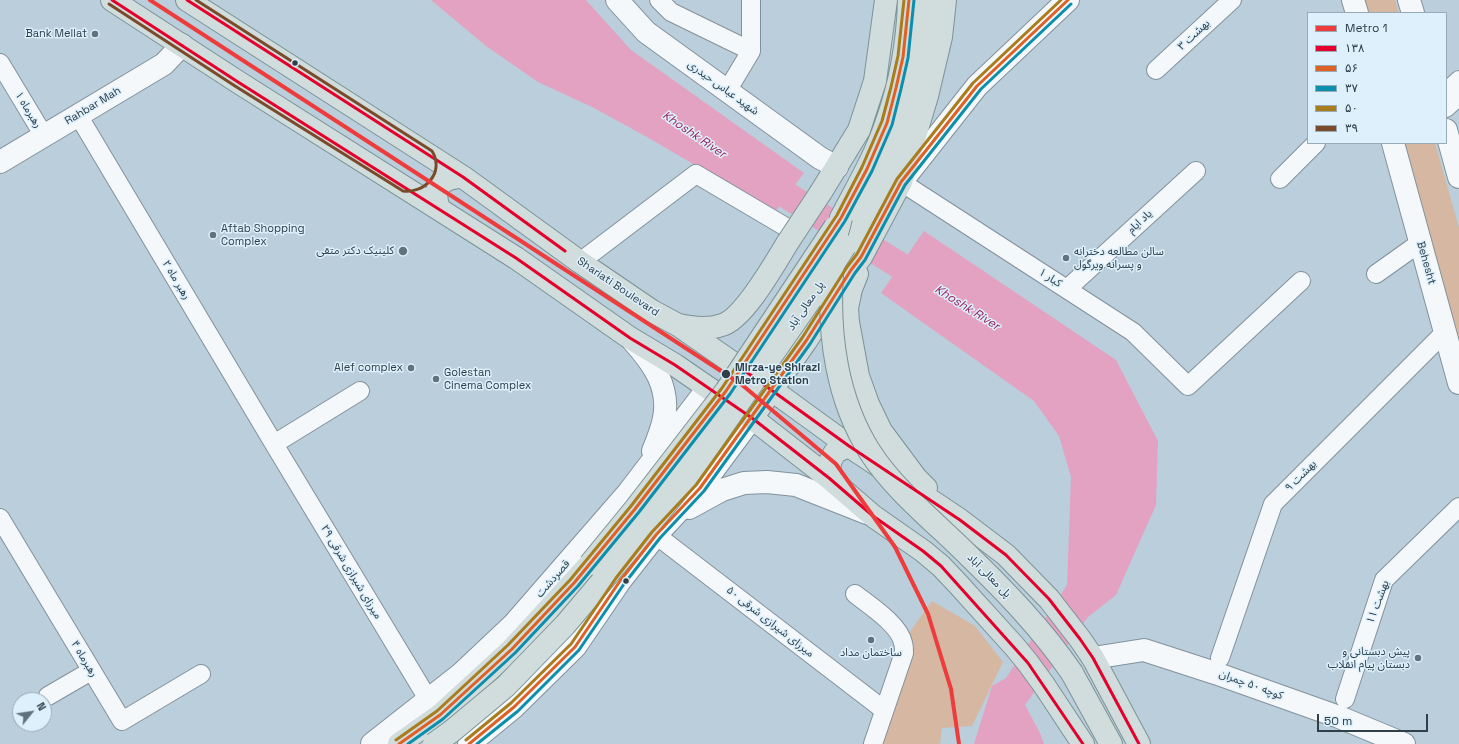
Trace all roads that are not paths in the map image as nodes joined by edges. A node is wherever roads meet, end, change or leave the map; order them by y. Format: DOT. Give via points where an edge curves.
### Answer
graph roads {
  1 [pos="112,0"];
  2 [pos="187,0"];
  3 [pos="617,0"];
  4 [pos="659,0"];
  5 [pos="751,0"];
  6 [pos="886,0"];
  7 [pos="909,0"];
  8 [pos="926,0"];
  9 [pos="945,0"];
  10 [pos="1068,0"];
  11 [pos="1232,0"];
  12 [pos="1354,0"];
  13 [pos="1409,0"];
  14 [pos="1357,12"];
  15 [pos="1413,12"];
  16 [pos="182,45"];
  17 [pos="752,51"];
  18 [pos="0,63"];
  19 [pos="1156,70"];
  20 [pos="1459,80"];
  21 [pos="727,91"];
  22 [pos="1447,91"];
  23 [pos="1459,96"];
  24 [pos="1447,107"];
  25 [pos="78,115"];
  26 [pos="1447,134"];
  27 [pos="44,136"];
  28 [pos="1315,144"];
  29 [pos="1393,144"];
  30 [pos="428,155"];
  31 [pos="0,162"];
  32 [pos="837,167"];
  33 [pos="1196,170"];
  34 [pos="463,177"];
  35 [pos="1459,177"];
  36 [pos="1280,179"];
  37 [pos="901,182"];
  38 [pos="405,186"];
  39 [pos="439,208"];
  40 [pos="841,218"];
  41 [pos="792,238"];
  42 [pos="1420,242"];
  43 [pos="580,262"];
  44 [pos="853,262"];
  45 [pos="1376,274"];
  46 [pos="1301,281"];
  47 [pos="1067,289"];
  48 [pos="750,301"];
  49 [pos="678,325"];
  50 [pos="1446,332"];
  51 [pos="630,338"];
  52 [pos="806,341"];
  53 [pos="729,360"];
  54 [pos="1459,383"];
  55 [pos="708,388"];
  56 [pos="772,390"];
  57 [pos="360,391"];
  58 [pos="752,418"];
  59 [pos="683,424"];
  60 [pos="274,444"];
  61 [pos="849,446"];
  62 [pos="646,469"];
  63 [pos="830,478"];
  64 [pos="1459,507"];
  65 [pos="873,516"];
  66 [pos="0,518"];
  67 [pos="960,520"];
  68 [pos="663,527"];
  69 [pos="855,594"];
  70 [pos="1093,658"];
  71 [pos="1220,658"];
  72 [pos="91,671"];
  73 [pos="201,674"];
  74 [pos="52,694"];
  75 [pos="428,699"];
  76 [pos="1345,699"];
  77 [pos="884,710"];
  78 [pos="372,744"];
  79 [pos="399,744"];
  80 [pos="434,744"];
  81 [pos="469,744"];
  82 [pos="873,744"];
  83 [pos="1083,744"];
  84 [pos="1112,744"];
  85 [pos="1139,744"];
  86 [pos="1404,744"];
  1 -- 16 [label="main road"];
  2 -- 30 [label="main road, Shariati Boulevard"];
  3 -- 21 [label="street, شهید عباس حیدری" via="646,32"];
  4 -- 17 [label="street" via="671,12"];
  5 -- 17 [label="street"];
  6 -- 32 [label="main road" via="875,82 859,130"];
  7 -- 40 [label="main road" via="903,57 887,123"];
  8 -- 44 [label="main road" via="908,113"];
  9 -- 37 [label="main road" via="941,37 929,89"];
  10 -- 37 [label="street" via="977,86"];
  11 -- 19 [label="street, ۳ بهشت"];
  12 -- 14 [label="street"];
  13 -- 15 [label="street"];
  16 -- 25 [label="street, Rahbar Mah" via="164,64"];
  16 -- 38 [label="main road"];
  17 -- 21 [label="street"];
  18 -- 27 [label="street, ۱ رهبرماه"];
  20 -- 22 [label="street"];
  21 -- 32 [label="street, شهید عباس حیدری" via="820,158"];
  23 -- 24 [label="street"];
  25 -- 27 [label="street, Rahbar Mah"];
  25 -- 60 [label="street, ۲ رهبر ماه"];
  26 -- 35 [label="street"];
  27 -- 31 [label="street, Rahbar Mah"];
  28 -- 36 [label="street"];
  29 -- 42 [label="street, Behesht"];
  30 -- 34 [label="main road, Shariati Boulevard"];
  30 -- 38 [label="main road" via="431,163 428,179 420,184"];
  32 -- 41 [label="main road, bridge"];
  33 -- 47 [label="street, یاد ایام"];
  34 -- 39 [label="main road" via="449,178 439,186 436,194"];
  34 -- 43 [label="main road, Shariati Boulevard"];
  37 -- 44 [label="main road" via="882,219"];
  37 -- 47 [label="street, ۱ کبار"];
  38 -- 39 [label="main road"];
  39 -- 51 [label="main road"];
  40 -- 79 [label="main road, پل معالی آباد, bridge" via="726,391 590,564 512,648 440,715"];
  40 -- 84 [label="main road, پل معالی آباد, bridge" via="834,246 831,318 839,376 854,424 870,453 884,471 915,505 1021,608 1058,652"];
  41 -- 43 [label="street" via="696,174"];
  41 -- 48 [label="main road"];
  42 -- 45 [label="street"];
  42 -- 50 [label="street, Behesht"];
  43 -- 49 [label="main road, Shariati Boulevard" via="652,311"];
  44 -- 52 [label="main road"];
  44 -- 67 [label="main road" via="847,308 848,322 858,376 868,404 881,431 916,478"];
  44 -- 80 [label="main road, پل معالی آباد, bridge" via="808,302 687,477 565,625 506,686"];
  46 -- 47 [label="street, ۱ کبار" via="1188,386 1133,332"];
  48 -- 49 [label="main road" via="736,317 721,326 696,328"];
  48 -- 52 [label="main road" via="754,314 767,330 782,338"];
  49 -- 53 [label="main road, Shariati Boulevard"];
  50 -- 54 [label="street, Behesht"];
  50 -- 71 [label="street, ۹ بهشت" via="1272,504"];
  51 -- 55 [label="main road"];
  51 -- 62 [label="street" via="652,363 665,394 664,418"];
  52 -- 56 [label="main road"];
  53 -- 55 [label="main road"];
  53 -- 56 [label="main road, Shariati Boulevard"];
  55 -- 58 [label="main road"];
  55 -- 59 [label="street, قصردشت"];
  56 -- 58 [label="main road"];
  56 -- 61 [label="main road, Shariati Boulevard"];
  57 -- 60 [label="street"];
  58 -- 63 [label="main road"];
  58 -- 68 [label="street" via="700,488"];
  59 -- 62 [label="street, قصردشت"];
  59 -- 68 [label="street" via="688,422 712,429 721,438 720,445 679,500"];
  60 -- 75 [label="street, ۲۹ میرزای شیرازی شرقی"];
  61 -- 63 [label="main road" via="835,452 830,462"];
  61 -- 67 [label="main road, Shariati Boulevard"];
  62 -- 75 [label="street, قصردشت" via="628,494 514,624 461,674"];
  63 -- 65 [label="main road"];
  64 -- 76 [label="street, ۱۱ بهشت" via="1384,580"];
  65 -- 68 [label="street" via="796,485 744,483 722,490"];
  65 -- 83 [label="main road" via="941,566 1015,647"];
  66 -- 72 [label="street, ۴ رهبرماه"];
  67 -- 70 [label="main road" via="1006,555 1049,599"];
  68 -- 77 [label="street, ۵۰ میرزای شیرازی شرقی"];
  68 -- 81 [label="street" via="620,581 575,647 514,707"];
  69 -- 77 [label="street" via="891,624 903,643 904,653"];
  70 -- 85 [label="main road"];
  70 -- 86 [label="street, کوچه ۵۰ چمران" via="1144,650 1237,680"];
  72 -- 73 [label="street, ۴ رهبرماه" via="122,721"];
  72 -- 74 [label="street"];
  75 -- 78 [label="street, قصردشت"];
  77 -- 82 [label="street"];
}
